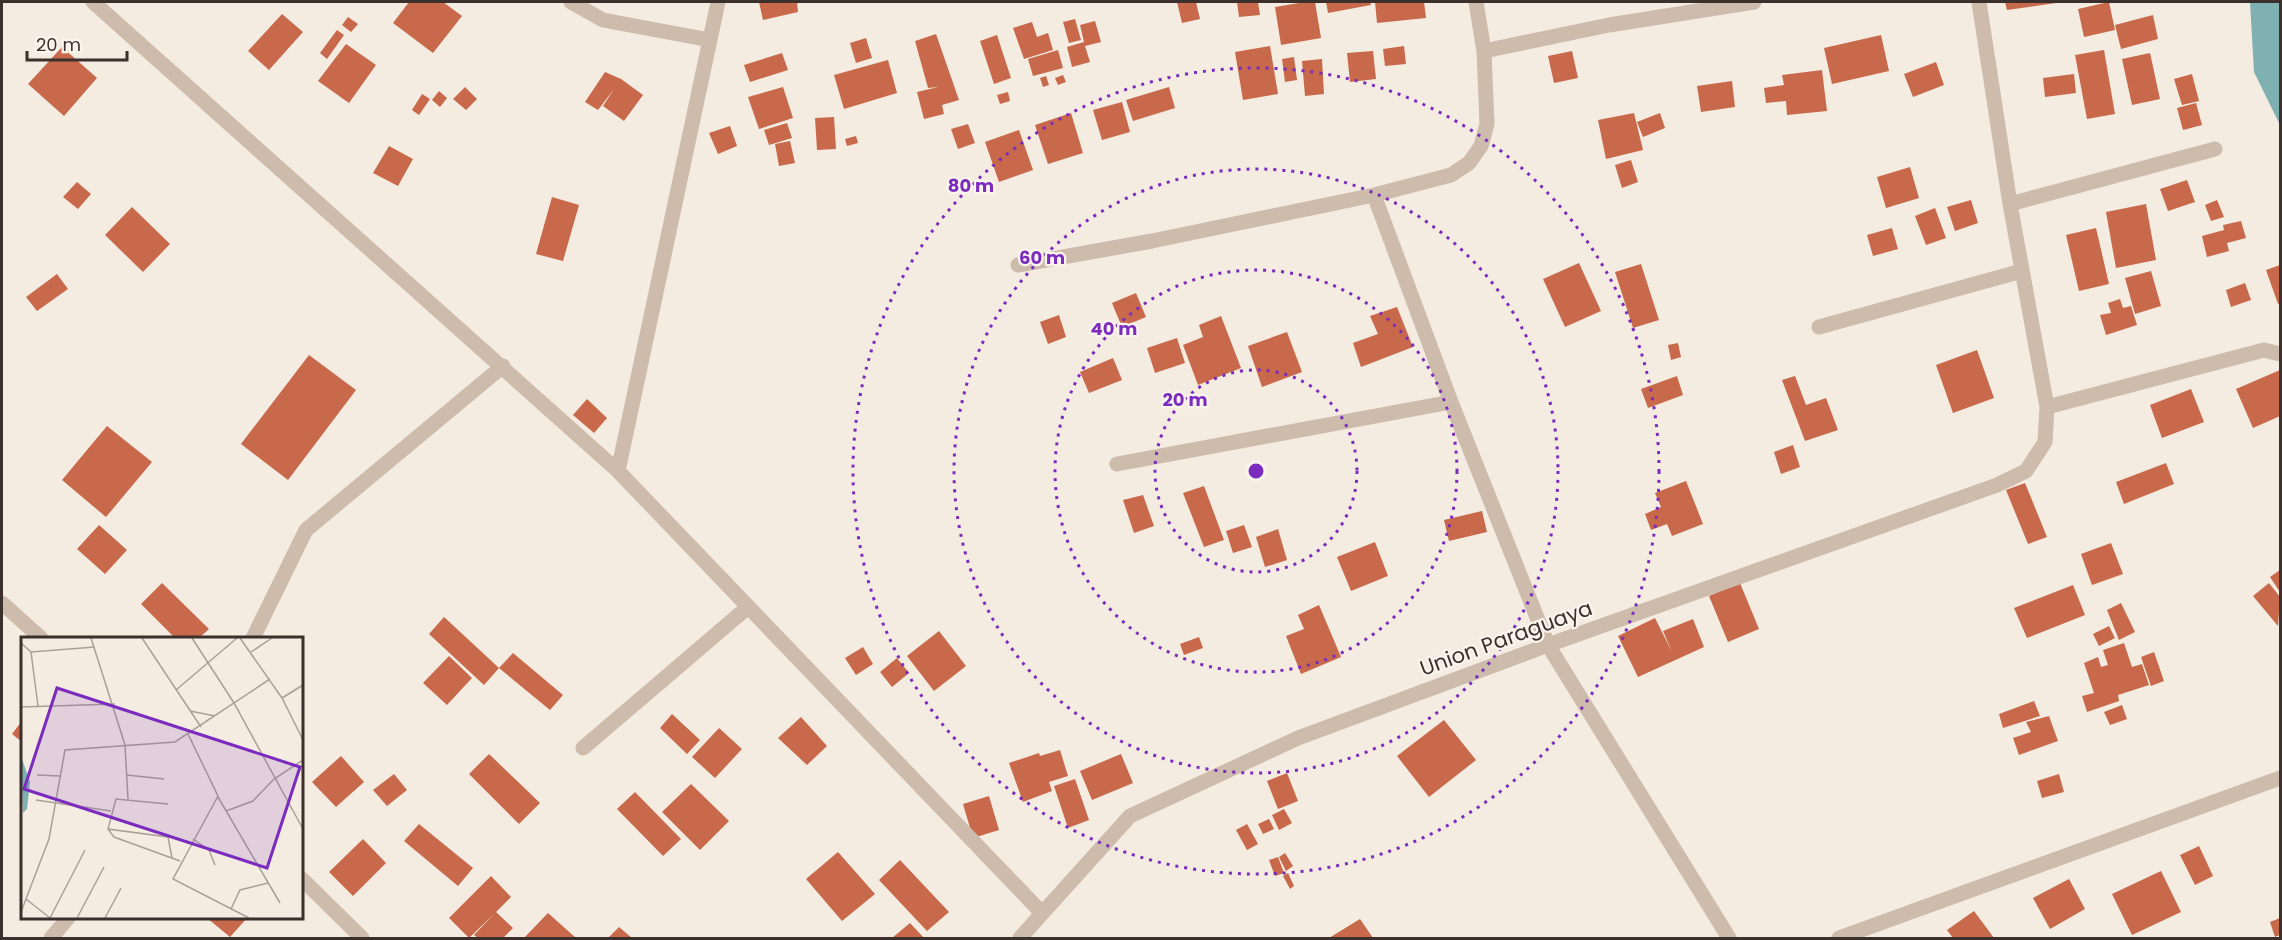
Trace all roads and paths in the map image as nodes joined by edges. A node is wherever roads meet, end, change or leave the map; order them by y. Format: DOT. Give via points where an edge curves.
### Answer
graph roads {
  1 [pos="93,2"];
  2 [pos="571,2"];
  3 [pos="718,2"];
  4 [pos="1476,2"];
  5 [pos="1754,2"];
  6 [pos="1979,2"];
  7 [pos="710,40"];
  8 [pos="1484,51"];
  9 [pos="2215,149"];
  10 [pos="1374,195"];
  11 [pos="2010,204"];
  12 [pos="1018,265"];
  13 [pos="2022,271"];
  14 [pos="1819,327"];
  15 [pos="2280,354"];
  16 [pos="503,366"];
  17 [pos="1451,402"];
  18 [pos="2047,407"];
  19 [pos="1118,464"];
  20 [pos="618,471"];
  21 [pos="2,603"];
  22 [pos="748,607"];
  23 [pos="40,637"];
  24 [pos="254,637"];
  25 [pos="1548,645"];
  26 [pos="582,748"];
  27 [pos="2280,778"];
  28 [pos="303,880"];
  29 [pos="1042,913"];
  30 [pos="67,919"];
  31 [pos="51,939"];
  32 [pos="362,939"];
  33 [pos="1020,939"];
  34 [pos="1729,939"];
  35 [pos="1839,939"];
  1 -- 16 [label="street"];
  2 -- 7 [label="street" via="603,20"];
  3 -- 7 [label="street"];
  4 -- 8 [label="street"];
  5 -- 8 [label="street" via="1610,25"];
  6 -- 11 [label="street"];
  7 -- 20 [label="street"];
  8 -- 10 [label="street" via="1487,124 1481,146 1469,163 1451,174"];
  9 -- 11 [label="street"];
  10 -- 12 [label="street"];
  10 -- 17 [label="street"];
  11 -- 13 [label="street"];
  13 -- 14 [label="street"];
  13 -- 18 [label="street"];
  15 -- 18 [label="street" via="2264,350"];
  16 -- 20 [label="street"];
  16 -- 24 [label="street" via="306,530"];
  17 -- 19 [label="street"];
  17 -- 25 [label="street"];
  18 -- 25 [label="street, Union Paraguaya" via="2044,442 2025,471 1997,485"];
  20 -- 22 [label="street"];
  21 -- 23 [label="street"];
  22 -- 26 [label="street"];
  22 -- 29 [label="street"];
  25 -- 29 [label="street, Union Paraguaya" via="1298,738 1130,816"];
  25 -- 34 [label="street"];
  27 -- 35 [label="street"];
  28 -- 32 [label="street"];
  29 -- 33 [label="street, Union Paraguaya"];
  30 -- 31 [label="street"];
}
